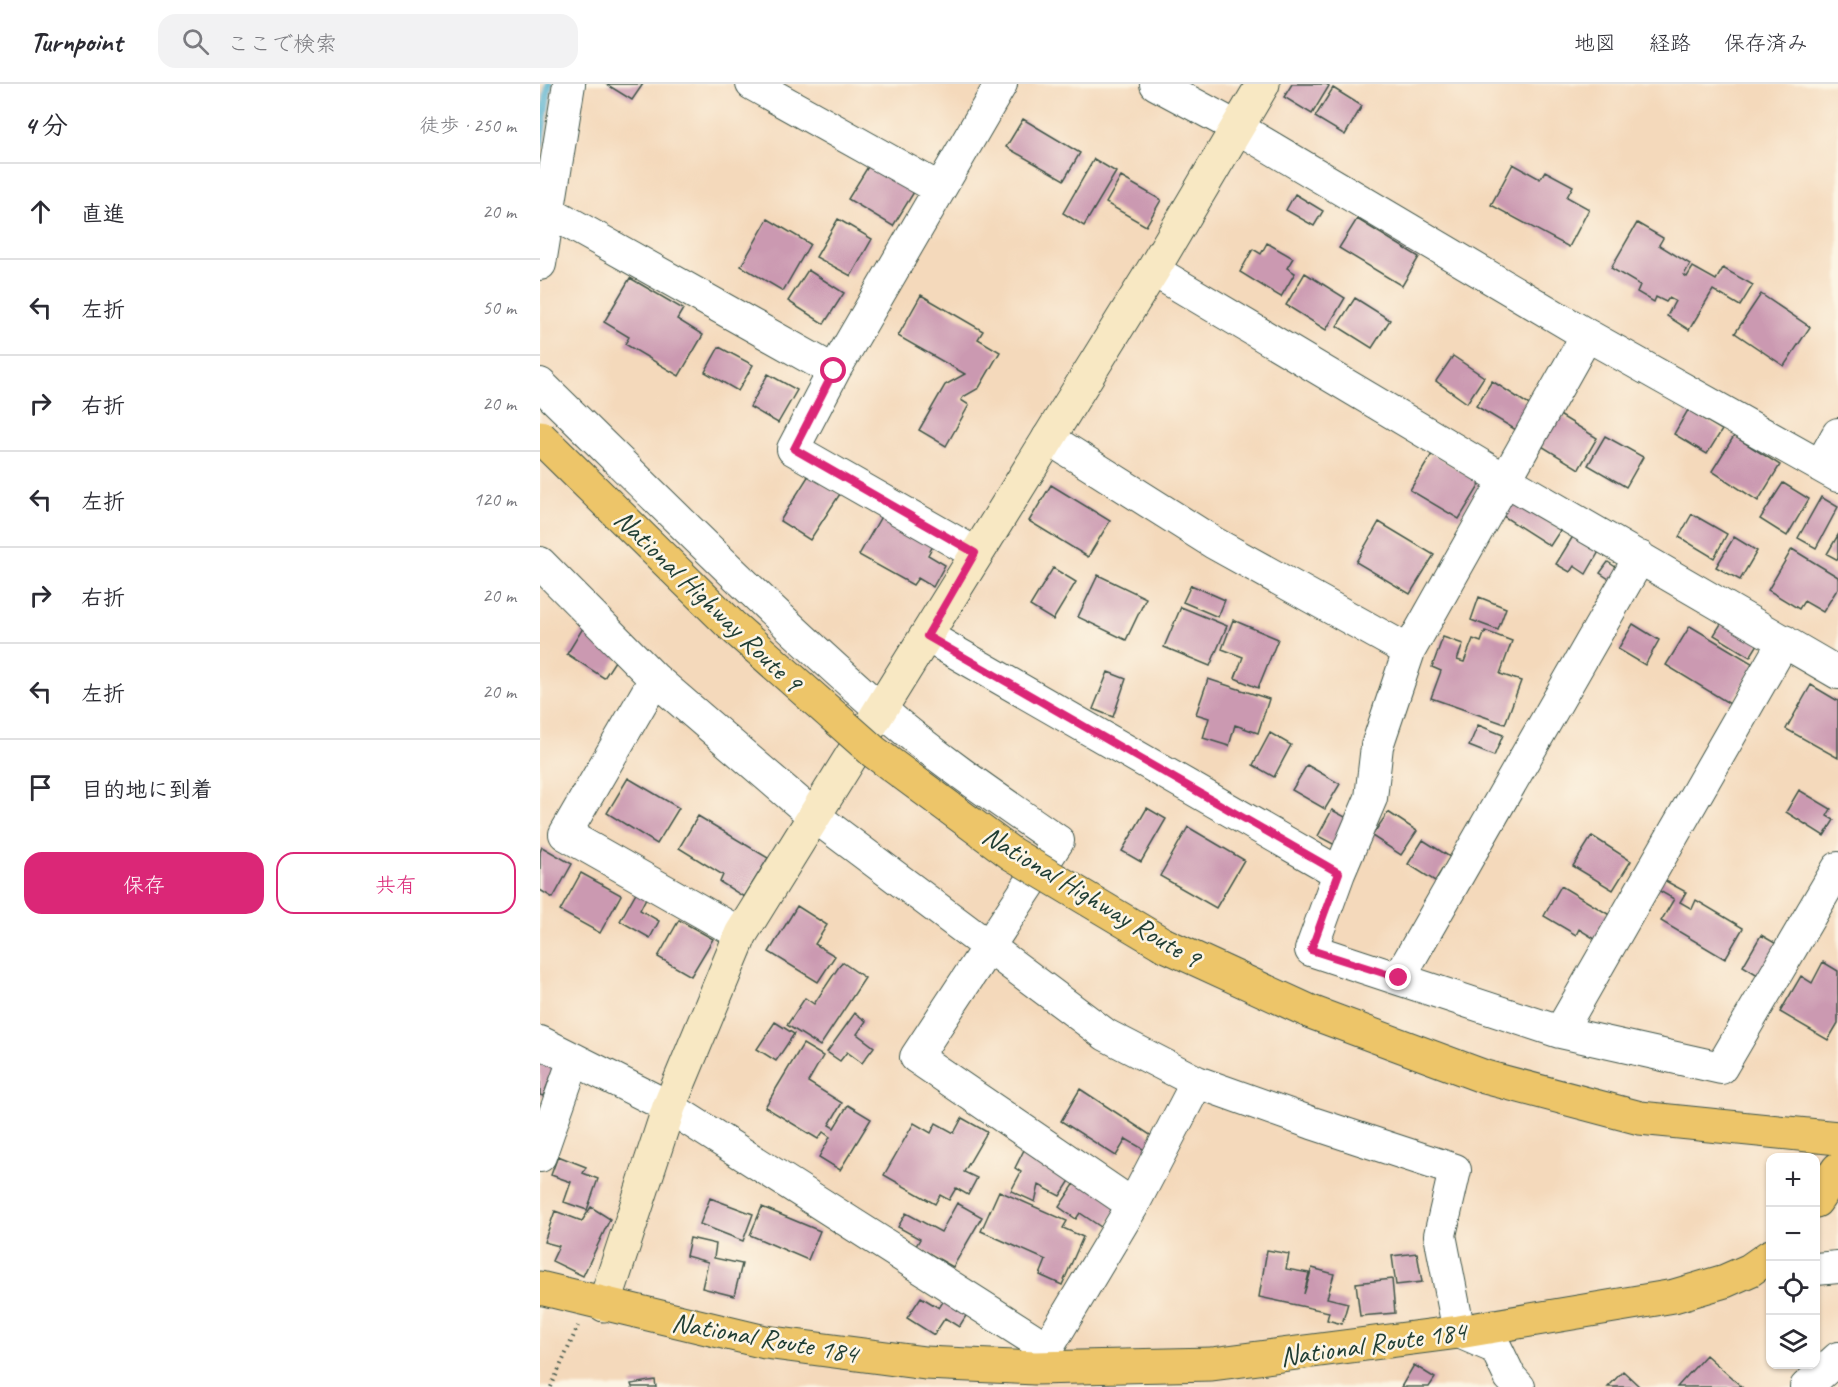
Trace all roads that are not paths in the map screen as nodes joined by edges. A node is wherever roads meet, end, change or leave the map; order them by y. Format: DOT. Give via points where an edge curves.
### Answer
graph roads {
  1 [pos="569,84"];
  2 [pos="752,84"];
  3 [pos="1001,84"];
  4 [pos="1156,84"];
  5 [pos="1263,84"];
  6 [pos="1238,128"];
  7 [pos="940,189"];
  8 [pos="550,212"];
  9 [pos="540,264"];
  10 [pos="1153,270"];
  11 [pos="1587,335"];
  12 [pos="834,371"];
  13 [pos="540,384"];
  14 [pos="1838,434"];
  15 [pos="540,436"];
  16 [pos="1048,438"];
  17 [pos="1829,471"];
  18 [pos="1504,479"];
  19 [pos="975,553"];
  20 [pos="1640,557"];
  21 [pos="540,563"];
  22 [pos="927,636"];
  23 [pos="1784,641"];
  24 [pos="1409,651"];
  25 [pos="1838,673"];
  26 [pos="655,679"];
  27 [pos="880,708"];
  28 [pos="813,815"];
  29 [pos="1838,868"];
  30 [pos="1339,873"];
  31 [pos="741,934"];
  32 [pos="991,946"];
  33 [pos="1399,978"];
  34 [pos="1560,1032"];
  35 [pos="540,1042"];
  36 [pos="574,1059"];
  37 [pos="1197,1082"];
  38 [pos="669,1107"];
  39 [pos="1838,1138"];
  40 [pos="540,1156"];
  41 [pos="1838,1169"];
  42 [pos="1820,1194"];
  43 [pos="1133,1205"];
  44 [pos="1766,1258"];
  45 [pos="1838,1267"];
  46 [pos="1820,1269"];
  47 [pos="540,1288"];
  48 [pos="604,1305"];
  49 [pos="1459,1332"];
  50 [pos="1041,1358"];
  51 [pos="1838,1358"];
  52 [pos="1519,1387"];
  53 [pos="1806,1387"];
  1 -- 8 [label="street"];
  2 -- 7 [label="street"];
  3 -- 7 [label="street"];
  4 -- 6 [label="street"];
  5 -- 6 [label="street"];
  6 -- 10 [label="street"];
  6 -- 11 [label="street"];
  7 -- 12 [label="street"];
  8 -- 9 [label="street"];
  8 -- 12 [label="street"];
  10 -- 16 [label="street"];
  10 -- 18 [label="street"];
  11 -- 17 [label="street"];
  11 -- 18 [label="street"];
  12 -- 19 [label="street" via="794,449"];
  13 -- 27 [label="street"];
  14 -- 17 [label="street"];
  15 -- 39 [label="highway, National Highway Route 9, bridge" via="731,626 874,753 1012,854 1163,944 1311,1012 1485,1077 1641,1118"];
  16 -- 19 [label="street"];
  16 -- 24 [label="street" via="1214,543"];
  18 -- 20 [label="street"];
  18 -- 24 [label="street"];
  19 -- 22 [label="street"];
  20 -- 23 [label="street"];
  20 -- 33 [label="street"];
  21 -- 26 [label="street"];
  22 -- 27 [label="street"];
  22 -- 30 [label="street"];
  23 -- 25 [label="street"];
  23 -- 34 [label="street"];
  24 -- 30 [label="street" via="1377,746 1371,798"];
  26 -- 28 [label="street"];
  26 -- 31 [label="street" via="565,834"];
  27 -- 28 [label="street"];
  27 -- 32 [label="street" via="975,784 1058,841"];
  28 -- 31 [label="street"];
  28 -- 32 [label="street"];
  29 -- 34 [label="street" via="1721,1068"];
  30 -- 33 [label="street" via="1311,950"];
  31 -- 38 [label="street"];
  32 -- 37 [label="street" via="1106,1035"];
  32 -- 43 [label="street" via="916,1057"];
  33 -- 34 [label="street"];
  35 -- 36 [label="street"];
  36 -- 38 [label="street"];
  36 -- 40 [label="street"];
  37 -- 43 [label="street"];
  37 -- 49 [label="street" via="1455,1170 1440,1235"];
  38 -- 48 [label="street"];
  38 -- 50 [label="street"];
  41 -- 42 [label="highway"];
  43 -- 50 [label="street"];
  44 -- 49 [label="highway, National Route 184" via="1725,1281 1674,1296"];
  45 -- 46 [label="street"];
  47 -- 48 [label="highway, National Route 184"];
  48 -- 50 [label="highway, National Route 184" via="765,1342 925,1363"];
  49 -- 50 [label="highway, National Route 184" via="1212,1364"];
  49 -- 52 [label="street" via="1496,1348"];
  51 -- 53 [label="street"];
}
